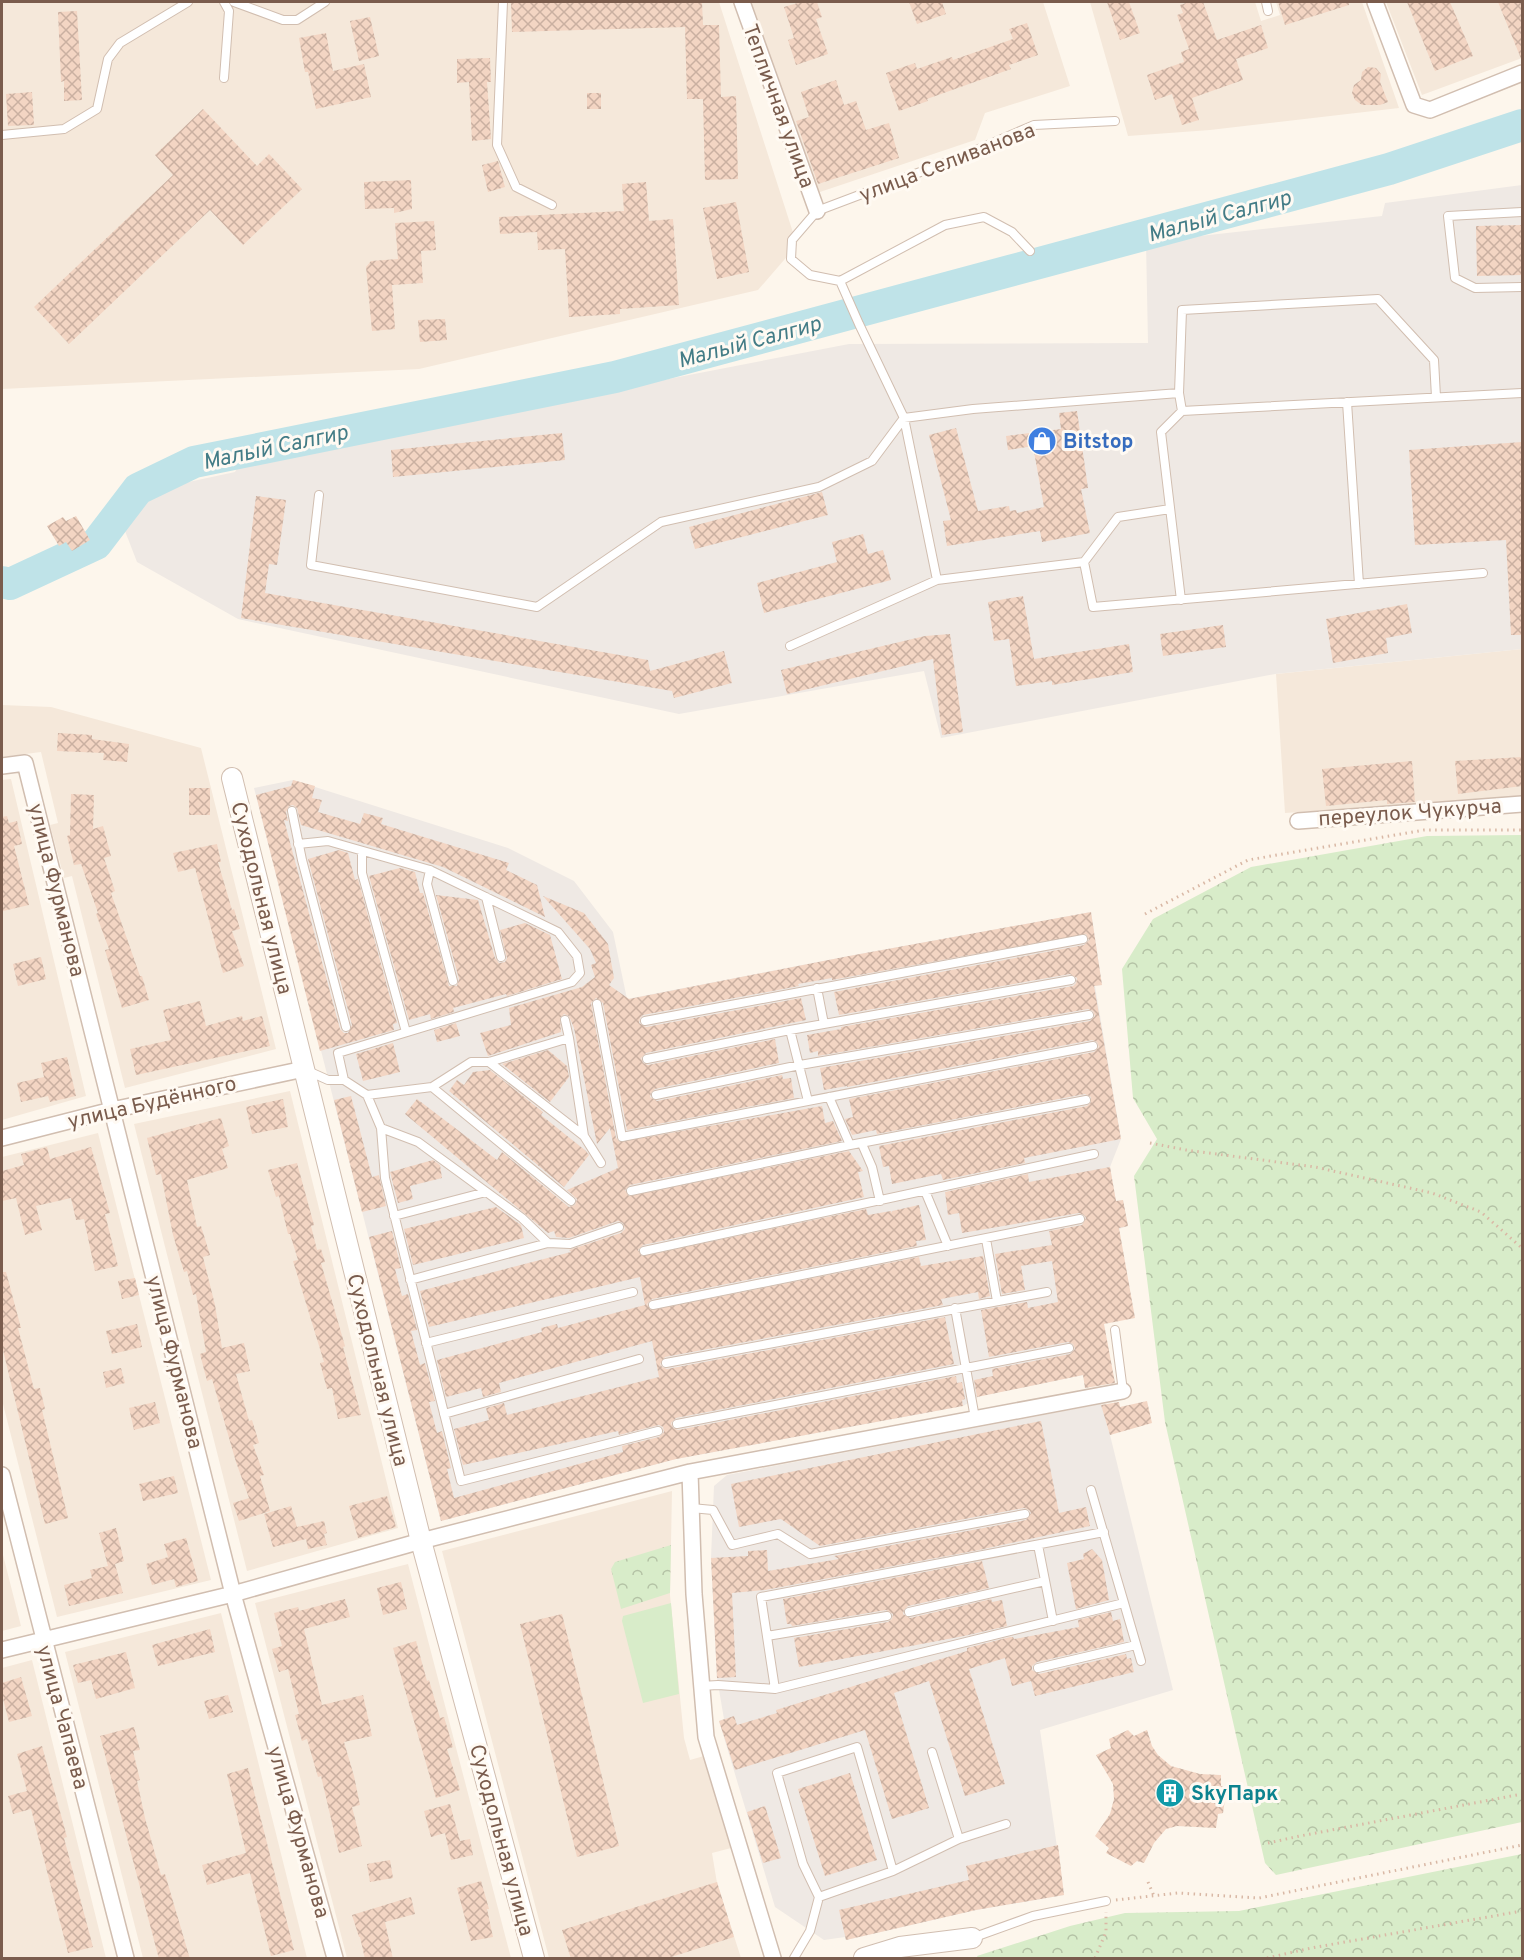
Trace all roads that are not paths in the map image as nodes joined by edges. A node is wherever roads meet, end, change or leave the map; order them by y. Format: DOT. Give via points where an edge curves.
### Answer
graph roads {
  1 [pos="188,2"];
  2 [pos="224,2"];
  3 [pos="234,2"];
  4 [pos="325,2"];
  5 [pos="503,2"];
  6 [pos="741,2"];
  7 [pos="1266,2"];
  8 [pos="1376,2"];
  9 [pos="1268,11"];
  10 [pos="1522,73"];
  11 [pos="224,78"];
  12 [pos="1115,121"];
  13 [pos="2,135"];
  14 [pos="552,205"];
  15 [pos="817,211"];
  16 [pos="1522,212"];
  17 [pos="1030,252"];
  18 [pos="840,281"];
  19 [pos="1522,287"];
  20 [pos="1179,393"];
  21 [pos="1522,393"];
  22 [pos="1436,398"];
  23 [pos="1347,402"];
  24 [pos="1182,411"];
  25 [pos="904,418"];
  26 [pos="319,495"];
  27 [pos="1170,509"];
  28 [pos="1084,562"];
  29 [pos="1483,573"];
  30 [pos="937,580"];
  31 [pos="1359,584"];
  32 [pos="1181,600"];
  33 [pos="790,646"];
  34 [pos="2,766"];
  35 [pos="232,778"];
  36 [pos="1522,804"];
  37 [pos="291,811"];
  38 [pos="1298,821"];
  39 [pos="298,844"];
  40 [pos="362,851"];
  41 [pos="430,870"];
  42 [pos="486,897"];
  43 [pos="1083,939"];
  44 [pos="501,957"];
  45 [pos="1071,980"];
  46 [pos="453,981"];
  47 [pos="817,988"];
  48 [pos="597,1004"];
  49 [pos="1089,1015"];
  50 [pos="565,1020"];
  51 [pos="645,1021"];
  52 [pos="824,1024"];
  53 [pos="346,1027"];
  54 [pos="790,1030"];
  55 [pos="406,1032"];
  56 [pos="569,1038"];
  57 [pos="1092,1046"];
  58 [pos="647,1059"];
  59 [pos="489,1062"];
  60 [pos="800,1065"];
  61 [pos="304,1069"];
  62 [pos="344,1080"];
  63 [pos="432,1087"];
  64 [pos="367,1095"];
  65 [pos="656,1095"];
  66 [pos="829,1097"];
  67 [pos="1086,1100"];
  68 [pos="808,1101"];
  69 [pos="112,1110"];
  70 [pos="381,1128"];
  71 [pos="584,1136"];
  72 [pos="2,1138"];
  73 [pos="862,1144"];
  74 [pos="850,1145"];
  75 [pos="1094,1154"];
  76 [pos="601,1163"];
  77 [pos="632,1191"];
  78 [pos="925,1191"];
  79 [pos="486,1192"];
  80 [pos="571,1201"];
  81 [pos="880,1201"];
  82 [pos="394,1215"];
  83 [pos="1080,1219"];
  84 [pos="619,1227"];
  85 [pos="986,1239"];
  86 [pos="549,1243"];
  87 [pos="948,1246"];
  88 [pos="644,1251"];
  89 [pos="410,1280"];
  90 [pos="633,1292"];
  91 [pos="1047,1292"];
  92 [pos="997,1301"];
  93 [pos="653,1305"];
  94 [pos="955,1308"];
  95 [pos="1115,1330"];
  96 [pos="426,1343"];
  97 [pos="1070,1347"];
  98 [pos="639,1359"];
  99 [pos="666,1363"];
  100 [pos="965,1369"];
  101 [pos="1123,1391"];
  102 [pos="444,1414"];
  103 [pos="975,1419"];
  104 [pos="677,1424"];
  105 [pos="658,1431"];
  106 [pos="690,1472"];
  107 [pos="2,1475"];
  108 [pos="1091,1490"];
  109 [pos="691,1508"];
  110 [pos="1025,1514"];
  111 [pos="1104,1532"];
  112 [pos="421,1541"];
  113 [pos="1038,1545"];
  114 [pos="1045,1581"];
  115 [pos="233,1594"];
  116 [pos="1124,1603"];
  117 [pos="909,1612"];
  118 [pos="887,1616"];
  119 [pos="1053,1621"];
  120 [pos="766,1636"];
  121 [pos="43,1639"];
  122 [pos="1136,1645"];
  123 [pos="2,1650"];
  124 [pos="1141,1661"];
  125 [pos="1038,1668"];
  126 [pos="702,1686"];
  127 [pos="775,1689"];
  128 [pos="932,1752"];
  129 [pos="1006,1824"];
  130 [pos="958,1839"];
  131 [pos="893,1871"];
  132 [pos="819,1897"];
  133 [pos="1106,1901"];
  134 [pos="972,1938"];
  135 [pos="126,1959"];
  136 [pos="335,1959"];
  137 [pos="534,1959"];
  138 [pos="773,1959"];
  139 [pos="794,1959"];
  140 [pos="864,1959"];
  1 -- 13 [label="lane" via="120,44 108,59 98,109 64,129"];
  2 -- 11 [label="lane" via="229,11"];
  3 -- 4 [label="lane" via="283,20 297,20"];
  5 -- 14 [label="lane" via="497,145 516,187"];
  6 -- 15 [label="street, Тепличная улица"];
  7 -- 9 [label="lane"];
  8 -- 10 [label="street" via="1414,105 1430,110"];
  12 -- 15 [label="lane, улица Селиванова" via="1034,125"];
  15 -- 18 [label="lane" via="792,240 791,259 810,275"];
  16 -- 19 [label="lane" via="1448,216 1455,278 1475,288"];
  17 -- 18 [label="lane" via="1012,232 984,217 945,225"];
  18 -- 25 [label="lane"];
  20 -- 22 [label="lane" via="1182,310 1378,299 1434,360"];
  20 -- 24 [label="lane"];
  20 -- 25 [label="lane"];
  21 -- 22 [label="lane"];
  22 -- 23 [label="lane"];
  23 -- 24 [label="lane"];
  23 -- 31 [label="lane"];
  24 -- 27 [label="lane" via="1161,432"];
  25 -- 26 [label="lane" via="872,461 819,487 661,522 537,607 311,565"];
  25 -- 30 [label="lane"];
  27 -- 28 [label="lane" via="1118,517"];
  27 -- 32 [label="lane"];
  28 -- 30 [label="lane"];
  28 -- 32 [label="lane" via="1093,608"];
  29 -- 31 [label="lane"];
  30 -- 33 [label="lane"];
  31 -- 32 [label="lane"];
  34 -- 69 [label="street, улица Фурманова" via="25,763"];
  35 -- 61 [label="street, Суходольная улица"];
  36 -- 38 [label="street, переулок Чукурча"];
  37 -- 39 [label="lane"];
  39 -- 40 [label="lane" via="328,841"];
  39 -- 53 [label="lane"];
  40 -- 41 [label="lane"];
  40 -- 55 [label="lane" via="362,873"];
  41 -- 42 [label="lane"];
  41 -- 46 [label="lane" via="427,884"];
  42 -- 44 [label="lane"];
  42 -- 55 [label="lane" via="558,932 576,956 580,973 572,982"];
  43 -- 47 [label="lane"];
  45 -- 52 [label="lane"];
  47 -- 51 [label="lane"];
  47 -- 52 [label="lane"];
  48 -- 68 [label="lane" via="622,1137"];
  49 -- 60 [label="lane"];
  50 -- 56 [label="lane"];
  52 -- 54 [label="lane"];
  54 -- 58 [label="lane"];
  54 -- 60 [label="lane"];
  55 -- 62 [label="lane" via="338,1053"];
  56 -- 59 [label="lane"];
  56 -- 71 [label="lane"];
  57 -- 66 [label="lane"];
  59 -- 63 [label="lane" via="471,1062"];
  59 -- 71 [label="lane"];
  60 -- 65 [label="lane"];
  60 -- 68 [label="lane"];
  61 -- 62 [label="lane" via="328,1080"];
  61 -- 69 [label="street, улица Будённого"];
  61 -- 112 [label="street, Суходольная улица"];
  62 -- 64 [label="lane"];
  63 -- 64 [label="lane"];
  63 -- 80 [label="lane"];
  64 -- 70 [label="lane"];
  66 -- 68 [label="lane"];
  66 -- 74 [label="lane"];
  67 -- 73 [label="lane"];
  69 -- 72 [label="street, улица Будённого"];
  69 -- 115 [label="street, улица Фурманова"];
  70 -- 79 [label="lane" via="418,1142"];
  70 -- 82 [label="lane" via="385,1178"];
  71 -- 76 [label="lane"];
  73 -- 74 [label="lane"];
  73 -- 81 [label="lane"];
  74 -- 77 [label="lane"];
  75 -- 78 [label="lane"];
  78 -- 81 [label="lane"];
  78 -- 87 [label="lane"];
  79 -- 82 [label="lane"];
  79 -- 86 [label="lane"];
  81 -- 88 [label="lane"];
  82 -- 89 [label="lane"];
  83 -- 85 [label="lane"];
  84 -- 86 [label="lane" via="570,1244"];
  85 -- 87 [label="lane"];
  85 -- 92 [label="lane"];
  86 -- 89 [label="lane"];
  87 -- 93 [label="lane"];
  89 -- 96 [label="lane"];
  90 -- 96 [label="lane"];
  91 -- 92 [label="lane"];
  92 -- 94 [label="lane"];
  94 -- 99 [label="lane"];
  94 -- 100 [label="lane"];
  95 -- 101 [label="lane"];
  96 -- 102 [label="lane"];
  97 -- 100 [label="lane"];
  98 -- 102 [label="lane"];
  100 -- 103 [label="lane"];
  100 -- 104 [label="lane"];
  101 -- 103 [label="street"];
  102 -- 105 [label="lane" via="461,1481"];
  103 -- 106 [label="street"];
  106 -- 109 [label="street"];
  106 -- 112 [label="street"];
  107 -- 121 [label="street, улица Чапаева"];
  108 -- 111 [label="lane"];
  109 -- 110 [label="lane" via="713,1510 732,1545 778,1534 810,1554"];
  109 -- 126 [label="street"];
  111 -- 113 [label="lane"];
  111 -- 116 [label="lane"];
  112 -- 115 [label="street"];
  112 -- 137 [label="street, Суходольная улица"];
  113 -- 114 [label="lane"];
  113 -- 120 [label="lane" via="760,1597"];
  114 -- 117 [label="lane"];
  114 -- 119 [label="lane"];
  115 -- 121 [label="street"];
  115 -- 136 [label="street, улица Фурманова"];
  116 -- 119 [label="lane"];
  116 -- 122 [label="lane"];
  118 -- 120 [label="lane"];
  119 -- 127 [label="lane"];
  120 -- 127 [label="lane"];
  121 -- 123 [label="street"];
  121 -- 135 [label="street, улица Чапаева"];
  122 -- 124 [label="lane"];
  122 -- 125 [label="lane"];
  126 -- 127 [label="lane"];
  126 -- 138 [label="street" via="706,1737"];
  128 -- 130 [label="lane"];
  129 -- 130 [label="lane"];
  130 -- 131 [label="lane"];
  131 -- 132 [label="lane"];
  131 -- 132 [label="lane" via="856,1748 777,1773 803,1864"];
  132 -- 139 [label="lane" via="810,1931"];
  133 -- 134 [label="lane" via="1033,1916"];
  134 -- 140 [label="street" via="900,1947"];
}
